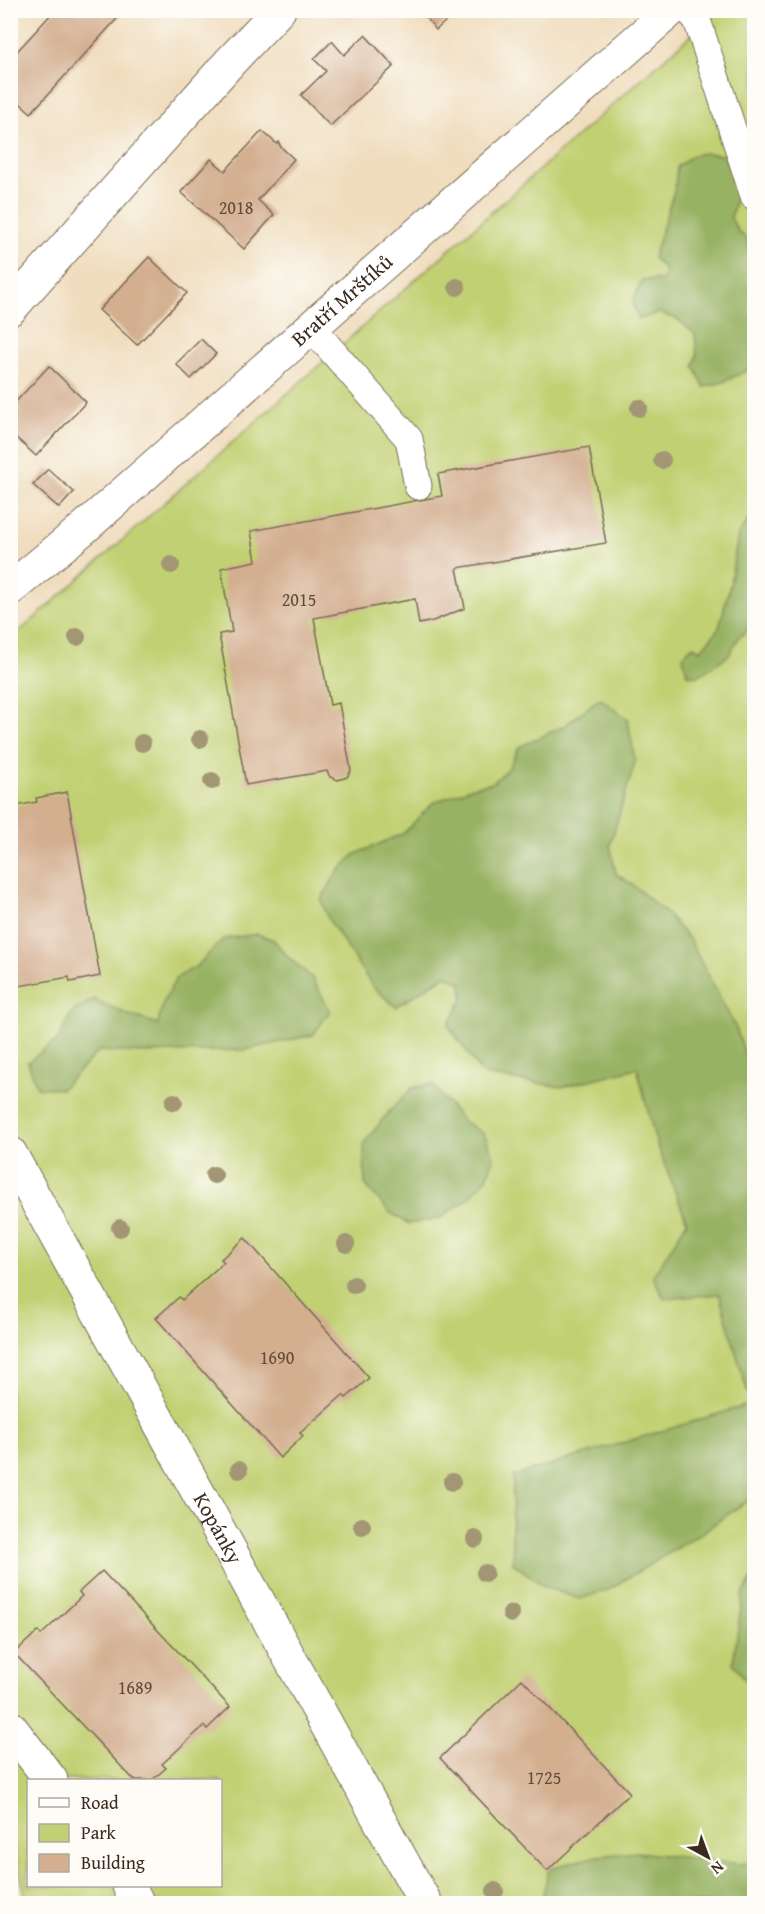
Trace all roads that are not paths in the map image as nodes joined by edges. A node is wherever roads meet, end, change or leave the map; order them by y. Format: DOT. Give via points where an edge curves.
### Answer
graph roads {
  1 [pos="279,10"];
  2 [pos="671,10"];
  3 [pos="688,10"];
  4 [pos="754,196"];
  5 [pos="10,309"];
  6 [pos="312,328"];
  7 [pos="418,486"];
  8 [pos="12,585"];
  9 [pos="10,1153"];
  10 [pos="10,1727"];
  11 [pos="50,1779"];
  12 [pos="130,1887"];
  13 [pos="417,1900"];
  14 [pos="138,1904"];
  1 -- 5 [label="street"];
  2 -- 6 [label="street, Bratří Mrštíků"];
  3 -- 4 [label="lane" via="697,20"];
  6 -- 7 [label="lane" via="410,439"];
  6 -- 8 [label="street, Bratří Mrštíků" via="93,521"];
  9 -- 13 [label="street, Kopánky"];
  10 -- 11 [label="street"];
  12 -- 14 [label="street"];
}
